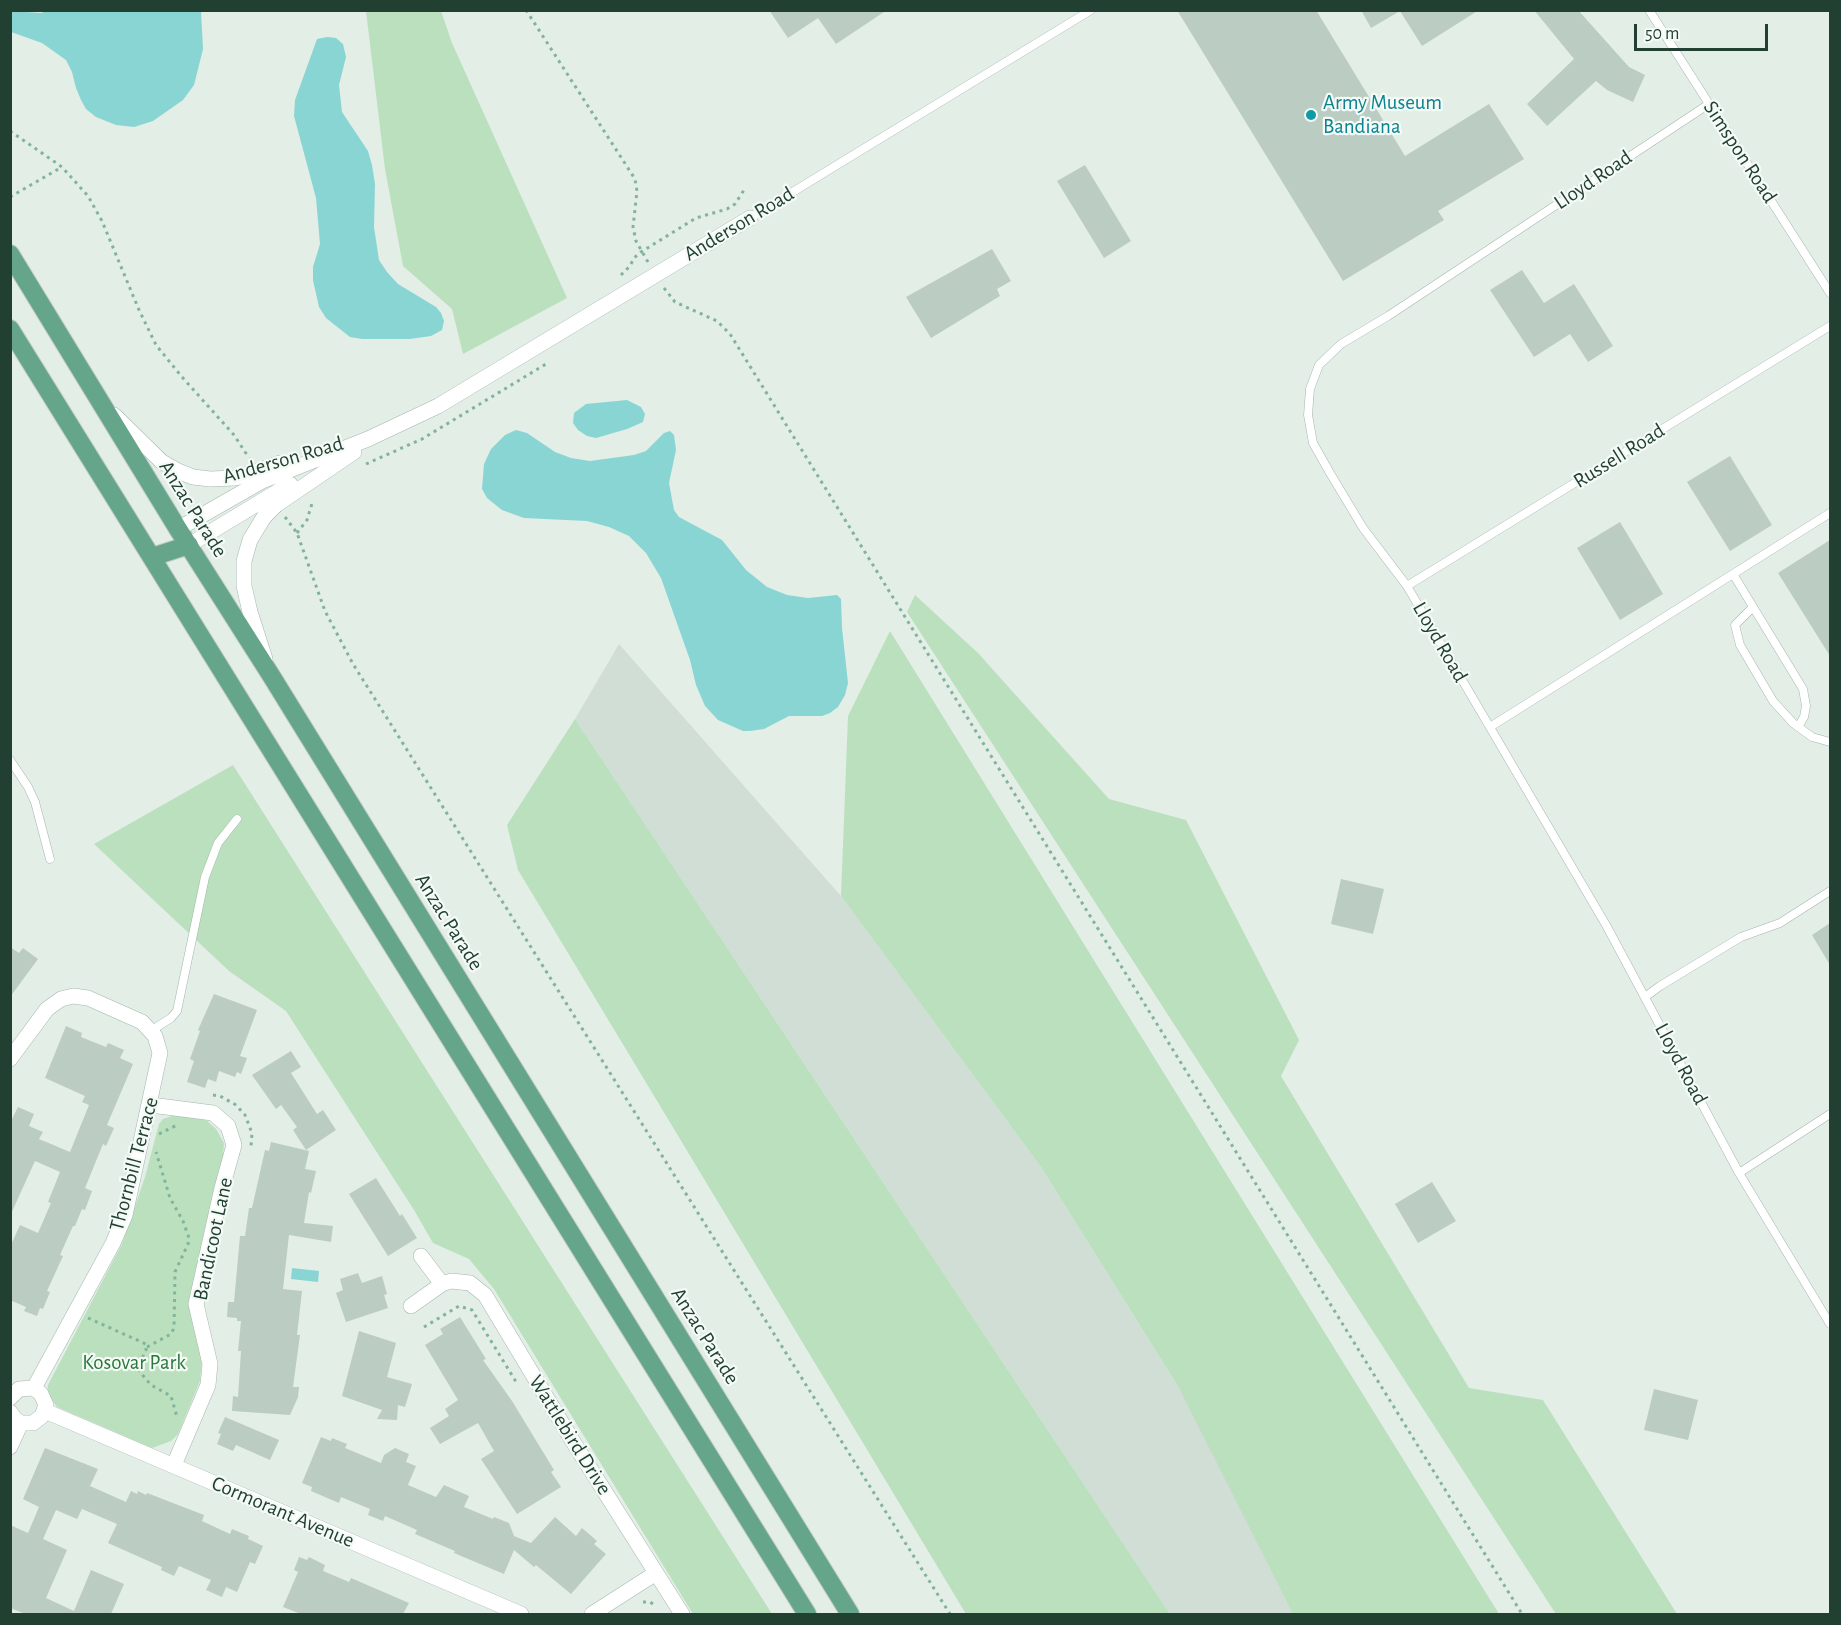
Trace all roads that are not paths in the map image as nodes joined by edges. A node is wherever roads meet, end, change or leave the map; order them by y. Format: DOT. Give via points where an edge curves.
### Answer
graph roads {
  1 [pos="1091,10"];
  2 [pos="1649,10"];
  3 [pos="1709,104"];
  4 [pos="750,218"];
  5 [pos="10,254"];
  6 [pos="1830,293"];
  7 [pos="1830,326"];
  8 [pos="10,329"];
  9 [pos="102,403"];
  10 [pos="384,431"];
  11 [pos="368,439"];
  12 [pos="1830,513"];
  13 [pos="178,529"];
  14 [pos="189,545"];
  15 [pos="152,557"];
  16 [pos="1733,574"];
  17 [pos="1407,586"];
  18 [pos="1753,607"];
  19 [pos="272,677"];
  20 [pos="1490,727"];
  21 [pos="1798,727"];
  22 [pos="1830,742"];
  23 [pos="10,760"];
  24 [pos="237,819"];
  25 [pos="50,859"];
  26 [pos="1830,891"];
  27 [pos="1645,997"];
  28 [pos="152,1030"];
  29 [pos="10,1059"];
  30 [pos="151,1105"];
  31 [pos="1830,1114"];
  32 [pos="1739,1173"];
  33 [pos="421,1256"];
  34 [pos="442,1284"];
  35 [pos="411,1306"];
  36 [pos="1830,1324"];
  37 [pos="34,1388"];
  38 [pos="11,1398"];
  39 [pos="45,1411"];
  40 [pos="16,1417"];
  41 [pos="10,1447"];
  42 [pos="174,1465"];
  43 [pos="656,1573"];
  44 [pos="521,1614"];
  45 [pos="592,1614"];
  46 [pos="682,1614"];
  47 [pos="807,1614"];
  48 [pos="850,1614"];
  1 -- 4 [label="lane, Anderson Road"];
  2 -- 3 [label="lane, Simspon Road"];
  3 -- 6 [label="lane, Simspon Road"];
  3 -- 17 [label="lane, Lloyd Road" via="1341,344 1319,365 1310,389 1308,415 1313,443 1364,528"];
  4 -- 10 [label="street, Anderson Road" via="438,406"];
  5 -- 9 [label="main road, Anzac Parade"];
  7 -- 17 [label="lane, Russell Road"];
  8 -- 15 [label="main road"];
  9 -- 10 [label="street, Anderson Road" via="152,454 178,471 219,480"];
  9 -- 13 [label="main road, Anzac Parade"];
  10 -- 11 [label="street, Anderson Road"];
  10 -- 19 [label="street, Anderson Road" via="276,505 250,540 244,561 246,600"];
  11 -- 13 [label="street, Anderson Road" via="262,481"];
  11 -- 14 [label="street, Anderson Road"];
  12 -- 16 [label="lane"];
  13 -- 14 [label="main road, Anzac Parade"];
  13 -- 15 [label="main road"];
  14 -- 15 [label="main road"];
  14 -- 19 [label="main road, Anzac Parade"];
  15 -- 47 [label="main road"];
  16 -- 18 [label="lane"];
  16 -- 20 [label="lane"];
  17 -- 20 [label="lane, Lloyd Road"];
  18 -- 21 [label="lane" via="1803,689 1806,706"];
  18 -- 21 [label="lane" via="1735,625 1740,645 1773,701"];
  19 -- 48 [label="main road, Anzac Parade"];
  20 -- 27 [label="lane, Lloyd Road"];
  21 -- 22 [label="lane" via="1812,737"];
  23 -- 25 [label="lane" via="32,795"];
  24 -- 28 [label="lane" via="218,843 205,877 177,1011"];
  26 -- 27 [label="lane" via="1780,923 1741,937"];
  27 -- 32 [label="lane, Lloyd Road"];
  28 -- 29 [label="street" via="114,1009 83,997 67,997 47,1010"];
  28 -- 30 [label="street, Thornbill Terrace" via="160,1053"];
  30 -- 37 [label="street, Thornbill Terrace" via="125,1215"];
  30 -- 42 [label="street, Bandicoot Lane" via="210,1112 231,1130 234,1145 196,1304 210,1364 208,1385"];
  31 -- 32 [label="lane"];
  32 -- 36 [label="lane, Lloyd Road"];
  33 -- 34 [label="street"];
  34 -- 35 [label="street"];
  34 -- 43 [label="street, Wattlebird Drive" via="466,1282 485,1295"];
  37 -- 38 [label="street" via="19,1389"];
  37 -- 39 [label="street" via="44,1399"];
  39 -- 40 [label="street" via="38,1420 27,1424"];
  39 -- 42 [label="street, Cormorant Avenue"];
  40 -- 41 [label="street"];
  42 -- 44 [label="street, Cormorant Avenue"];
  43 -- 45 [label="street"];
  43 -- 46 [label="street, Wattlebird Drive"];
}
